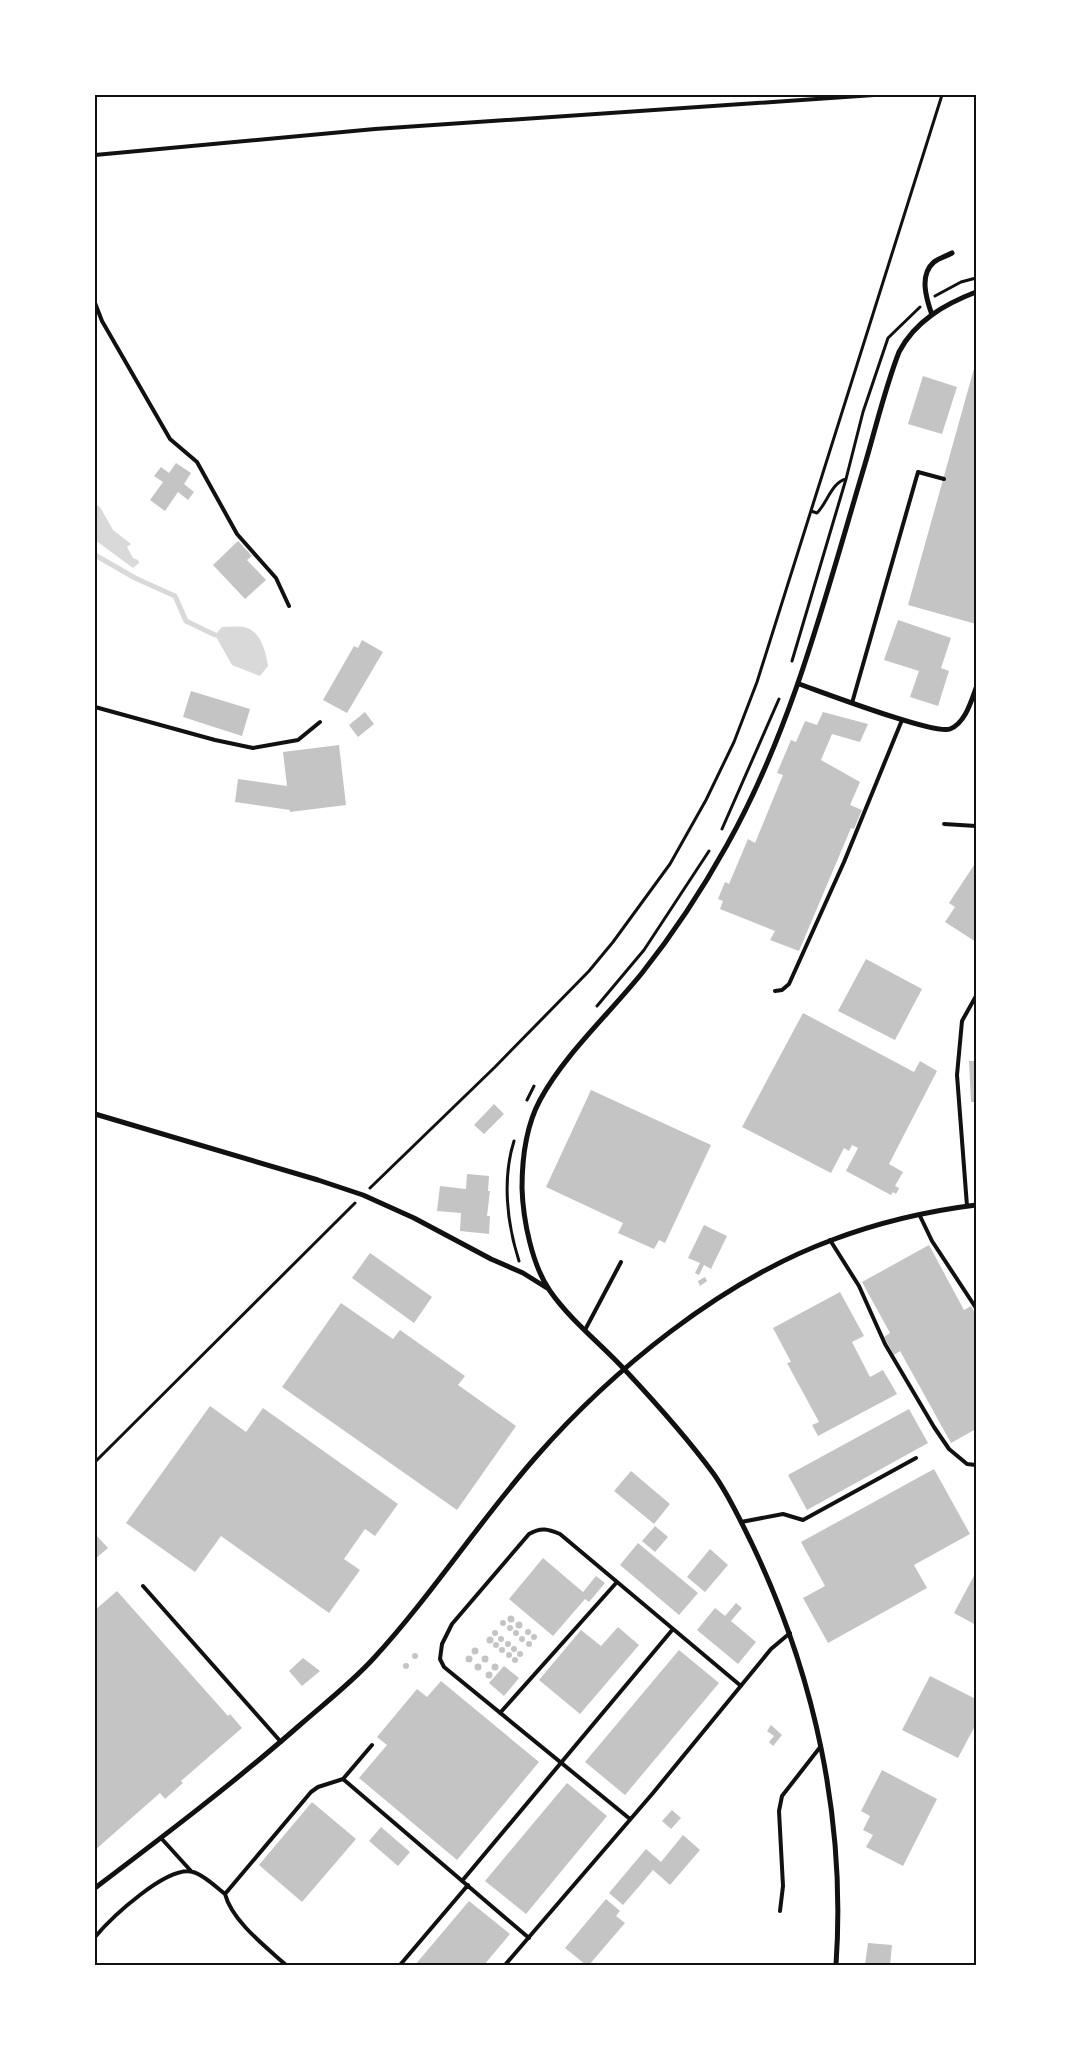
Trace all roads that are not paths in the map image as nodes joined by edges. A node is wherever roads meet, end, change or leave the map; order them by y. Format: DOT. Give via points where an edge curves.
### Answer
graph roads {
  1 [pos="874,95"];
  2 [pos="95,154"];
  3 [pos="952,253"];
  4 [pos="976,292"];
  5 [pos="95,303"];
  6 [pos="932,315"];
  7 [pos="944,479"];
  8 [pos="289,606"];
  9 [pos="799,684"];
  10 [pos="976,688"];
  11 [pos="852,703"];
  12 [pos="95,707"];
  13 [pos="902,720"];
  14 [pos="320,722"];
  15 [pos="944,824"];
  16 [pos="976,826"];
  17 [pos="775,991"];
  18 [pos="976,996"];
  19 [pos="95,1114"];
  20 [pos="976,1205"];
  21 [pos="967,1206"];
  22 [pos="920,1216"];
  23 [pos="830,1240"];
  24 [pos="621,1262"];
  25 [pos="547,1288"];
  26 [pos="976,1308"];
  27 [pos="584,1330"];
  28 [pos="625,1369"];
  29 [pos="916,1458"];
  30 [pos="976,1465"];
  31 [pos="741,1522"];
  32 [pos="618,1582"];
  33 [pos="143,1586"];
  34 [pos="673,1629"];
  35 [pos="790,1633"];
  36 [pos="741,1686"];
  37 [pos="500,1713"];
  38 [pos="281,1742"];
  39 [pos="372,1745"];
  40 [pos="821,1746"];
  41 [pos="561,1763"];
  42 [pos="343,1779"];
  43 [pos="630,1820"];
  44 [pos="161,1838"];
  45 [pos="191,1871"];
  46 [pos="462,1881"];
  47 [pos="468,1886"];
  48 [pos="95,1888"];
  49 [pos="225,1894"];
  50 [pos="780,1911"];
  51 [pos="95,1937"];
  52 [pos="529,1938"];
  53 [pos="286,1965"];
  54 [pos="400,1965"];
  55 [pos="505,1965"];
  56 [pos="836,1965"];
  1 -- 2 [label="lane" via="375,129"];
  3 -- 6 [label="street" via="934,262 925,276"];
  4 -- 6 [label="street"];
  5 -- 8 [label="lane" via="102,321 170,439 197,462 237,534 276,578"];
  6 -- 9 [label="street" via="904,342 896,359"];
  7 -- 11 [label="lane" via="918,472"];
  9 -- 11 [label="street"];
  9 -- 25 [label="street" via="761,777 727,845 685,913 642,974 563,1066 538,1104 523,1158 522,1193 534,1256"];
  10 -- 13 [label="street" via="965,714 956,726 948,730"];
  11 -- 13 [label="street"];
  12 -- 14 [label="lane" via="253,748 298,740"];
  13 -- 17 [label="lane" via="844,862 789,984"];
  15 -- 16 [label="lane"];
  18 -- 21 [label="lane" via="962,1021 957,1075"];
  19 -- 25 [label="street" via="363,1195 523,1273"];
  20 -- 21 [label="street"];
  21 -- 22 [label="street"];
  22 -- 23 [label="street" via="882,1223"];
  22 -- 26 [label="lane"];
  23 -- 28 [label="street" via="724,1294"];
  23 -- 30 [label="lane" via="934,1427 949,1449 967,1464"];
  24 -- 27 [label="lane"];
  25 -- 27 [label="street"];
  27 -- 28 [label="street"];
  28 -- 31 [label="street" via="715,1475"];
  28 -- 38 [label="street" via="535,1457 372,1660"];
  29 -- 31 [label="lane" via="804,1520 783,1514"];
  31 -- 35 [label="street"];
  32 -- 34 [label="lane"];
  32 -- 37 [label="lane"];
  32 -- 37 [label="lane" via="560,1534 540,1528 529,1534 452,1624 442,1644 440,1659 444,1667"];
  33 -- 38 [label="lane"];
  34 -- 36 [label="lane"];
  34 -- 41 [label="lane"];
  35 -- 36 [label="lane" via="771,1649"];
  35 -- 40 [label="street"];
  36 -- 43 [label="lane"];
  37 -- 41 [label="lane"];
  38 -- 44 [label="street"];
  39 -- 42 [label="lane"];
  40 -- 50 [label="lane" via="782,1796 779,1811 783,1886"];
  40 -- 56 [label="street" via="831,1798 836,1854 839,1926"];
  41 -- 43 [label="lane"];
  41 -- 46 [label="lane"];
  42 -- 46 [label="lane"];
  42 -- 49 [label="lane" via="311,1792"];
  43 -- 52 [label="lane"];
  44 -- 45 [label="lane"];
  44 -- 48 [label="street"];
  45 -- 49 [label="lane"];
  45 -- 51 [label="lane" via="158,1882 117,1913"];
  46 -- 47 [label="lane"];
  47 -- 52 [label="lane"];
  47 -- 54 [label="lane"];
  49 -- 53 [label="lane" via="234,1915"];
  52 -- 55 [label="lane"];
}
